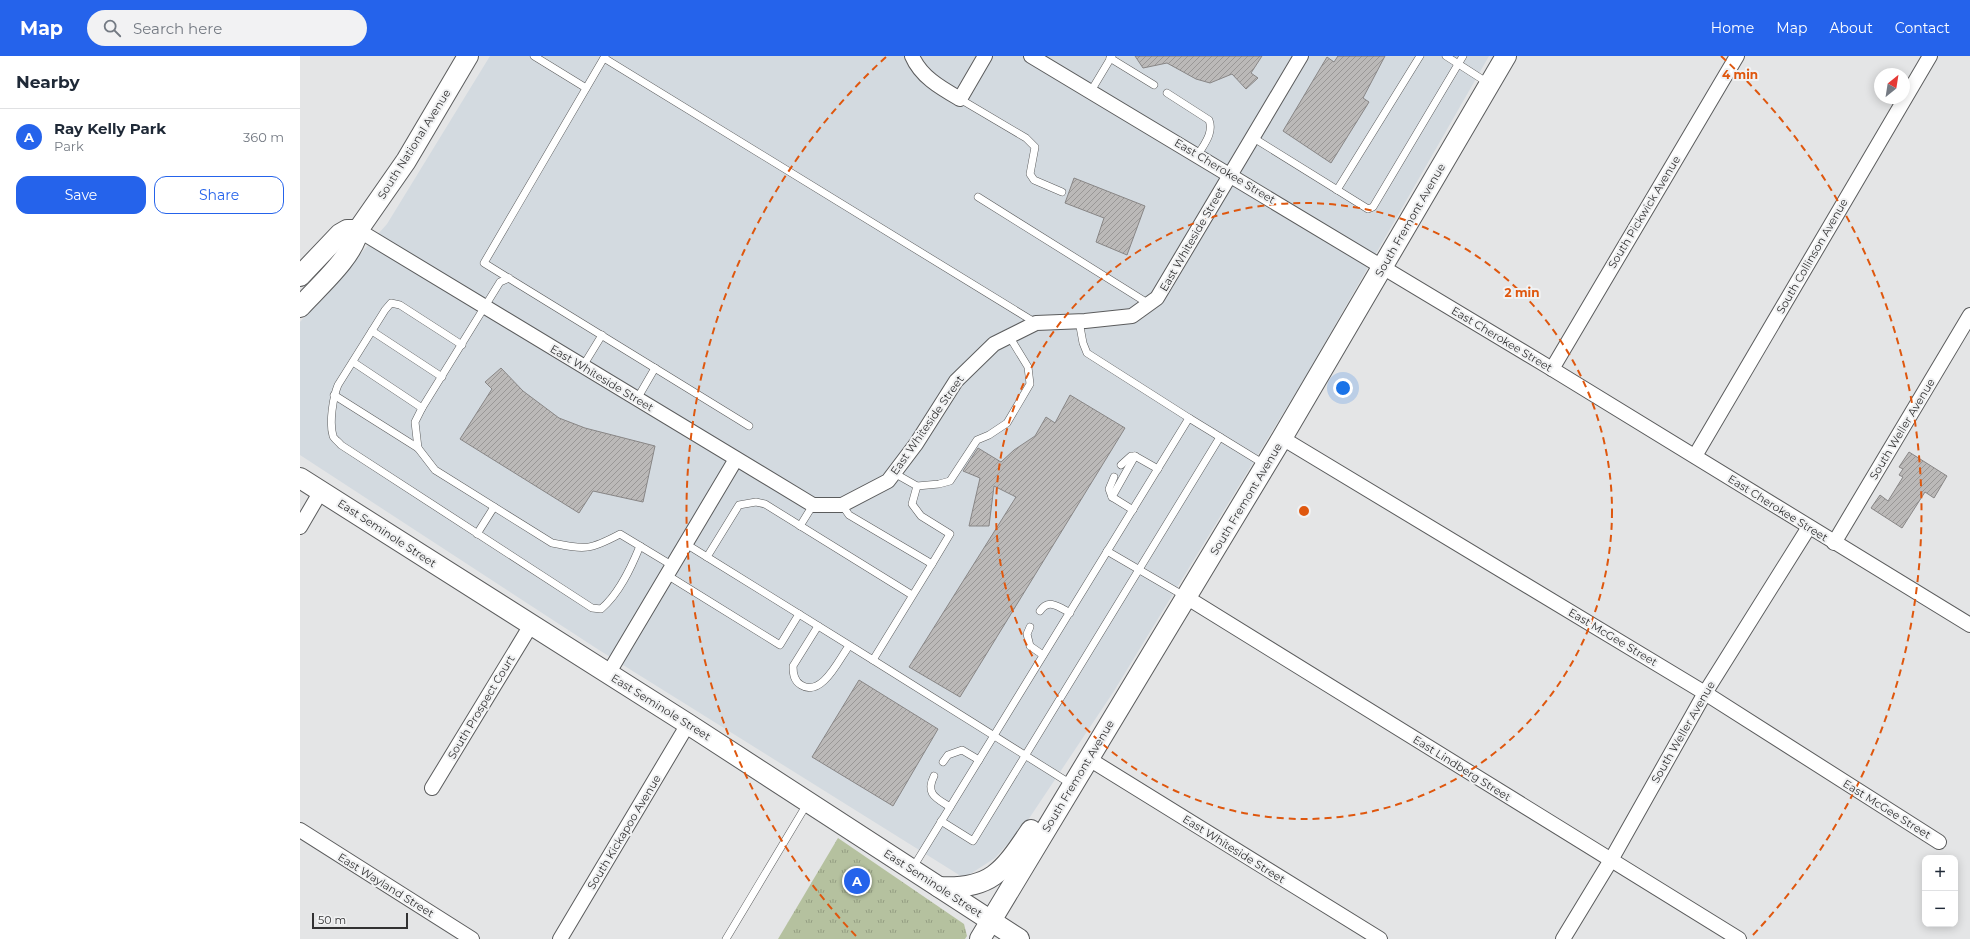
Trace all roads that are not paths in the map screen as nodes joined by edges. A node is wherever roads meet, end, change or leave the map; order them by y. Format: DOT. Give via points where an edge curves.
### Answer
graph roads {
  1 [pos="468,56"];
  2 [pos="534,56"];
  3 [pos="912,56"];
  4 [pos="985,56"];
  5 [pos="1031,56"];
  6 [pos="1301,56"];
  7 [pos="1420,56"];
  8 [pos="1446,56"];
  9 [pos="1463,56"];
  10 [pos="1506,56"];
  11 [pos="1737,56"];
  12 [pos="1930,56"];
  13 [pos="605,57"];
  14 [pos="1111,57"];
  15 [pos="1458,64"];
  16 [pos="1154,84"];
  17 [pos="1490,84"];
  18 [pos="586,88"];
  19 [pos="1091,91"];
  20 [pos="1167,93"];
  21 [pos="960,99"];
  22 [pos="1252,137"];
  23 [pos="1198,155"];
  24 [pos="1230,174"];
  25 [pos="1337,190"];
  26 [pos="1062,192"];
  27 [pos="978,196"];
  28 [pos="358,230"];
  29 [pos="1382,267"];
  30 [pos="300,276"];
  31 [pos="509,278"];
  32 [pos="1150,304"];
  33 [pos="485,306"];
  34 [pos="300,307"];
  35 [pos="1970,315"];
  36 [pos="1080,321"];
  37 [pos="1036,323"];
  38 [pos="372,331"];
  39 [pos="602,335"];
  40 [pos="1009,336"];
  41 [pos="462,345"];
  42 [pos="353,362"];
  43 [pos="583,366"];
  44 [pos="655,368"];
  45 [pos="1552,369"];
  46 [pos="442,376"];
  47 [pos="334,396"];
  48 [pos="637,399"];
  49 [pos="422,408"];
  50 [pos="1189,418"];
  51 [pos="749,426"];
  52 [pos="1220,437"];
  53 [pos="1282,438"];
  54 [pos="418,448"];
  55 [pos="1135,456"];
  56 [pos="1695,456"];
  57 [pos="736,460"];
  58 [pos="300,465"];
  59 [pos="1121,465"];
  60 [pos="1266,465"];
  61 [pos="1158,469"];
  62 [pos="894,473"];
  63 [pos="1114,477"];
  64 [pos="300,478"];
  65 [pos="917,486"];
  66 [pos="321,492"];
  67 [pos="1112,497"];
  68 [pos="813,505"];
  69 [pos="842,505"];
  70 [pos="494,507"];
  71 [pos="1133,510"];
  72 [pos="300,526"];
  73 [pos="800,526"];
  74 [pos="1809,527"];
  75 [pos="477,534"];
  76 [pos="1834,543"];
  77 [pos="686,544"];
  78 [pos="640,546"];
  79 [pos="1107,551"];
  80 [pos="707,557"];
  81 [pos="932,564"];
  82 [pos="670,570"];
  83 [pos="1138,570"];
  84 [pos="912,595"];
  85 [pos="1186,597"];
  86 [pos="1040,611"];
  87 [pos="1070,613"];
  88 [pos="799,614"];
  89 [pos="531,625"];
  90 [pos="1970,625"];
  91 [pos="818,626"];
  92 [pos="1030,627"];
  93 [pos="849,646"];
  94 [pos="1043,655"];
  95 [pos="873,660"];
  96 [pos="608,674"];
  97 [pos="1705,693"];
  98 [pos="688,724"];
  99 [pos="993,736"];
  100 [pos="1025,756"];
  101 [pos="1089,759"];
  102 [pos="979,760"];
  103 [pos="943,762"];
  104 [pos="934,776"];
  105 [pos="1073,785"];
  106 [pos="432,788"];
  107 [pos="808,802"];
  108 [pos="950,807"];
  109 [pos="941,821"];
  110 [pos="300,830"];
  111 [pos="1940,842"];
  112 [pos="1611,860"];
  113 [pos="912,869"];
  114 [pos="939,887"];
  115 [pos="991,921"];
  116 [pos="472,939"];
  117 [pos="560,939"];
  118 [pos="726,939"];
  119 [pos="980,939"];
  120 [pos="1019,939"];
  121 [pos="1380,939"];
  122 [pos="1563,939"];
  123 [pos="1739,939"];
  1 -- 28 [label="main road, South National Avenue" via="406,162"];
  2 -- 18 [label="lane"];
  3 -- 21 [label="street" via="916,66 936,86"];
  4 -- 21 [label="street"];
  5 -- 19 [label="street, East Cherokee Street"];
  6 -- 22 [label="street, East Whiteside Street"];
  7 -- 25 [label="lane"];
  8 -- 15 [label="lane"];
  9 -- 15 [label="lane"];
  10 -- 17 [label="main road, South Fremont Avenue"];
  11 -- 45 [label="street, South Pickwick Avenue"];
  12 -- 56 [label="street, South Collinson Avenue"];
  13 -- 18 [label="lane"];
  13 -- 37 [label="lane"];
  14 -- 16 [label="lane"];
  14 -- 19 [label="lane"];
  15 -- 17 [label="lane"];
  15 -- 25 [label="lane" via="1373,207 1368,209"];
  17 -- 29 [label="main road, South Fremont Avenue"];
  18 -- 31 [label="lane" via="484,262"];
  19 -- 23 [label="street, East Cherokee Street"];
  20 -- 23 [label="lane" via="1209,120 1212,127"];
  21 -- 26 [label="lane" via="1026,138 1035,147 1030,174 1034,180"];
  22 -- 24 [label="street, East Whiteside Street"];
  22 -- 25 [label="lane"];
  23 -- 24 [label="street, East Cherokee Street"];
  24 -- 29 [label="street, East Cherokee Street"];
  24 -- 32 [label="street, East Whiteside Street" via="1157,298"];
  27 -- 32 [label="lane"];
  28 -- 30 [label="main road" via="347,230 340,234"];
  28 -- 33 [label="street, East Whiteside Street"];
  28 -- 34 [label="main road, South National Avenue" via="351,251"];
  29 -- 45 [label="street, East Cherokee Street"];
  29 -- 53 [label="main road, South Fremont Avenue"];
  31 -- 33 [label="lane" via="500,282"];
  31 -- 39 [label="lane"];
  32 -- 36 [label="street, East Whiteside Street" via="1132,316"];
  33 -- 41 [label="lane"];
  33 -- 43 [label="street, East Whiteside Street"];
  35 -- 76 [label="street, South Weller Avenue"];
  36 -- 37 [label="street, East Whiteside Street"];
  36 -- 50 [label="lane" via="1087,353"];
  37 -- 40 [label="street, East Whiteside Street"];
  38 -- 41 [label="lane" via="391,303 400,305"];
  38 -- 42 [label="lane"];
  38 -- 46 [label="lane"];
  39 -- 43 [label="lane"];
  39 -- 44 [label="lane"];
  40 -- 62 [label="street, East Whiteside Street" via="994,344 956,381 916,444"];
  40 -- 65 [label="lane" via="1028,367 1030,384 1007,423 976,440 950,481"];
  41 -- 46 [label="lane"];
  42 -- 47 [label="lane"];
  42 -- 49 [label="lane"];
  43 -- 48 [label="street, East Whiteside Street"];
  44 -- 48 [label="lane"];
  44 -- 51 [label="lane"];
  45 -- 56 [label="street, East Cherokee Street"];
  46 -- 49 [label="lane"];
  47 -- 54 [label="lane"];
  47 -- 75 [label="lane" via="333,437"];
  48 -- 57 [label="street, East Whiteside Street"];
  49 -- 54 [label="lane" via="415,422"];
  50 -- 52 [label="lane"];
  50 -- 61 [label="lane"];
  52 -- 60 [label="lane"];
  52 -- 83 [label="lane"];
  53 -- 60 [label="main road, South Fremont Avenue"];
  53 -- 97 [label="street, East McGee Street"];
  54 -- 70 [label="lane" via="435,470"];
  55 -- 59 [label="lane" via="1131,456"];
  55 -- 61 [label="lane"];
  55 -- 67 [label="lane"];
  56 -- 74 [label="street, East Cherokee Street"];
  57 -- 68 [label="street, East Whiteside Street"];
  57 -- 77 [label="street"];
  58 -- 66 [label="main road"];
  60 -- 85 [label="main road, South Fremont Avenue"];
  61 -- 71 [label="lane"];
  62 -- 65 [label="lane"];
  62 -- 69 [label="street, East Whiteside Street" via="888,481"];
  63 -- 67 [label="lane" via="1109,489"];
  64 -- 66 [label="main road, East Seminole Street"];
  65 -- 81 [label="lane" via="912,504 921,516 950,534"];
  66 -- 72 [label="street"];
  66 -- 89 [label="main road, East Seminole Street"];
  67 -- 71 [label="lane"];
  68 -- 69 [label="street, East Whiteside Street"];
  68 -- 73 [label="lane"];
  69 -- 81 [label="lane" via="849,515"];
  70 -- 75 [label="lane"];
  70 -- 78 [label="lane" via="552,543 574,548 590,548 620,534"];
  71 -- 79 [label="lane"];
  73 -- 80 [label="lane" via="764,504 756,502 739,505"];
  73 -- 84 [label="lane"];
  74 -- 76 [label="street, East Cherokee Street"];
  74 -- 97 [label="street, South Weller Avenue"];
  75 -- 78 [label="lane" via="592,608 601,609 629,569"];
  76 -- 90 [label="street, East Cherokee Street"];
  77 -- 80 [label="lane"];
  77 -- 82 [label="street"];
  78 -- 82 [label="lane"];
  79 -- 83 [label="lane"];
  79 -- 87 [label="lane"];
  80 -- 88 [label="lane"];
  81 -- 84 [label="lane"];
  82 -- 88 [label="lane" via="780,645"];
  82 -- 96 [label="street"];
  83 -- 85 [label="lane"];
  83 -- 100 [label="lane"];
  84 -- 95 [label="lane"];
  85 -- 101 [label="main road, South Fremont Avenue"];
  85 -- 112 [label="street, East Lindberg Street"];
  86 -- 87 [label="lane" via="1048,604 1055,604"];
  87 -- 94 [label="lane"];
  88 -- 91 [label="lane"];
  89 -- 96 [label="main road, East Seminole Street"];
  89 -- 106 [label="street, South Prospect Court"];
  91 -- 93 [label="lane"];
  91 -- 93 [label="lane" via="794,666 793,674 802,686 818,687 824,682"];
  92 -- 94 [label="lane" via="1027,634 1030,646"];
  93 -- 95 [label="lane"];
  94 -- 99 [label="lane"];
  95 -- 99 [label="lane"];
  96 -- 98 [label="main road, East Seminole Street"];
  97 -- 111 [label="street, East McGee Street"];
  97 -- 112 [label="street, South Weller Avenue"];
  98 -- 107 [label="main road, East Seminole Street"];
  98 -- 117 [label="street, South Kickapoo Avenue"];
  99 -- 100 [label="lane"];
  99 -- 102 [label="lane"];
  100 -- 105 [label="lane"];
  100 -- 109 [label="lane" via="973,841"];
  101 -- 105 [label="main road, South Fremont Avenue"];
  101 -- 121 [label="street, East Whiteside Street"];
  102 -- 103 [label="lane" via="962,750 948,755"];
  102 -- 108 [label="lane"];
  104 -- 108 [label="lane" via="930,790 934,797"];
  105 -- 114 [label="main road" via="1055,799 1011,859 995,876 958,888"];
  105 -- 115 [label="main road, South Fremont Avenue"];
  107 -- 113 [label="main road, East Seminole Street"];
  107 -- 118 [label="lane"];
  108 -- 109 [label="lane"];
  109 -- 113 [label="lane"];
  110 -- 116 [label="street, East Wayland Street"];
  112 -- 122 [label="street, South Weller Avenue"];
  112 -- 123 [label="street, East Lindberg Street"];
  113 -- 114 [label="main road, East Seminole Street"];
  114 -- 115 [label="main road, East Seminole Street"];
  115 -- 119 [label="main road, South Fremont Avenue"];
  115 -- 120 [label="main road, East Seminole Street"];
}
